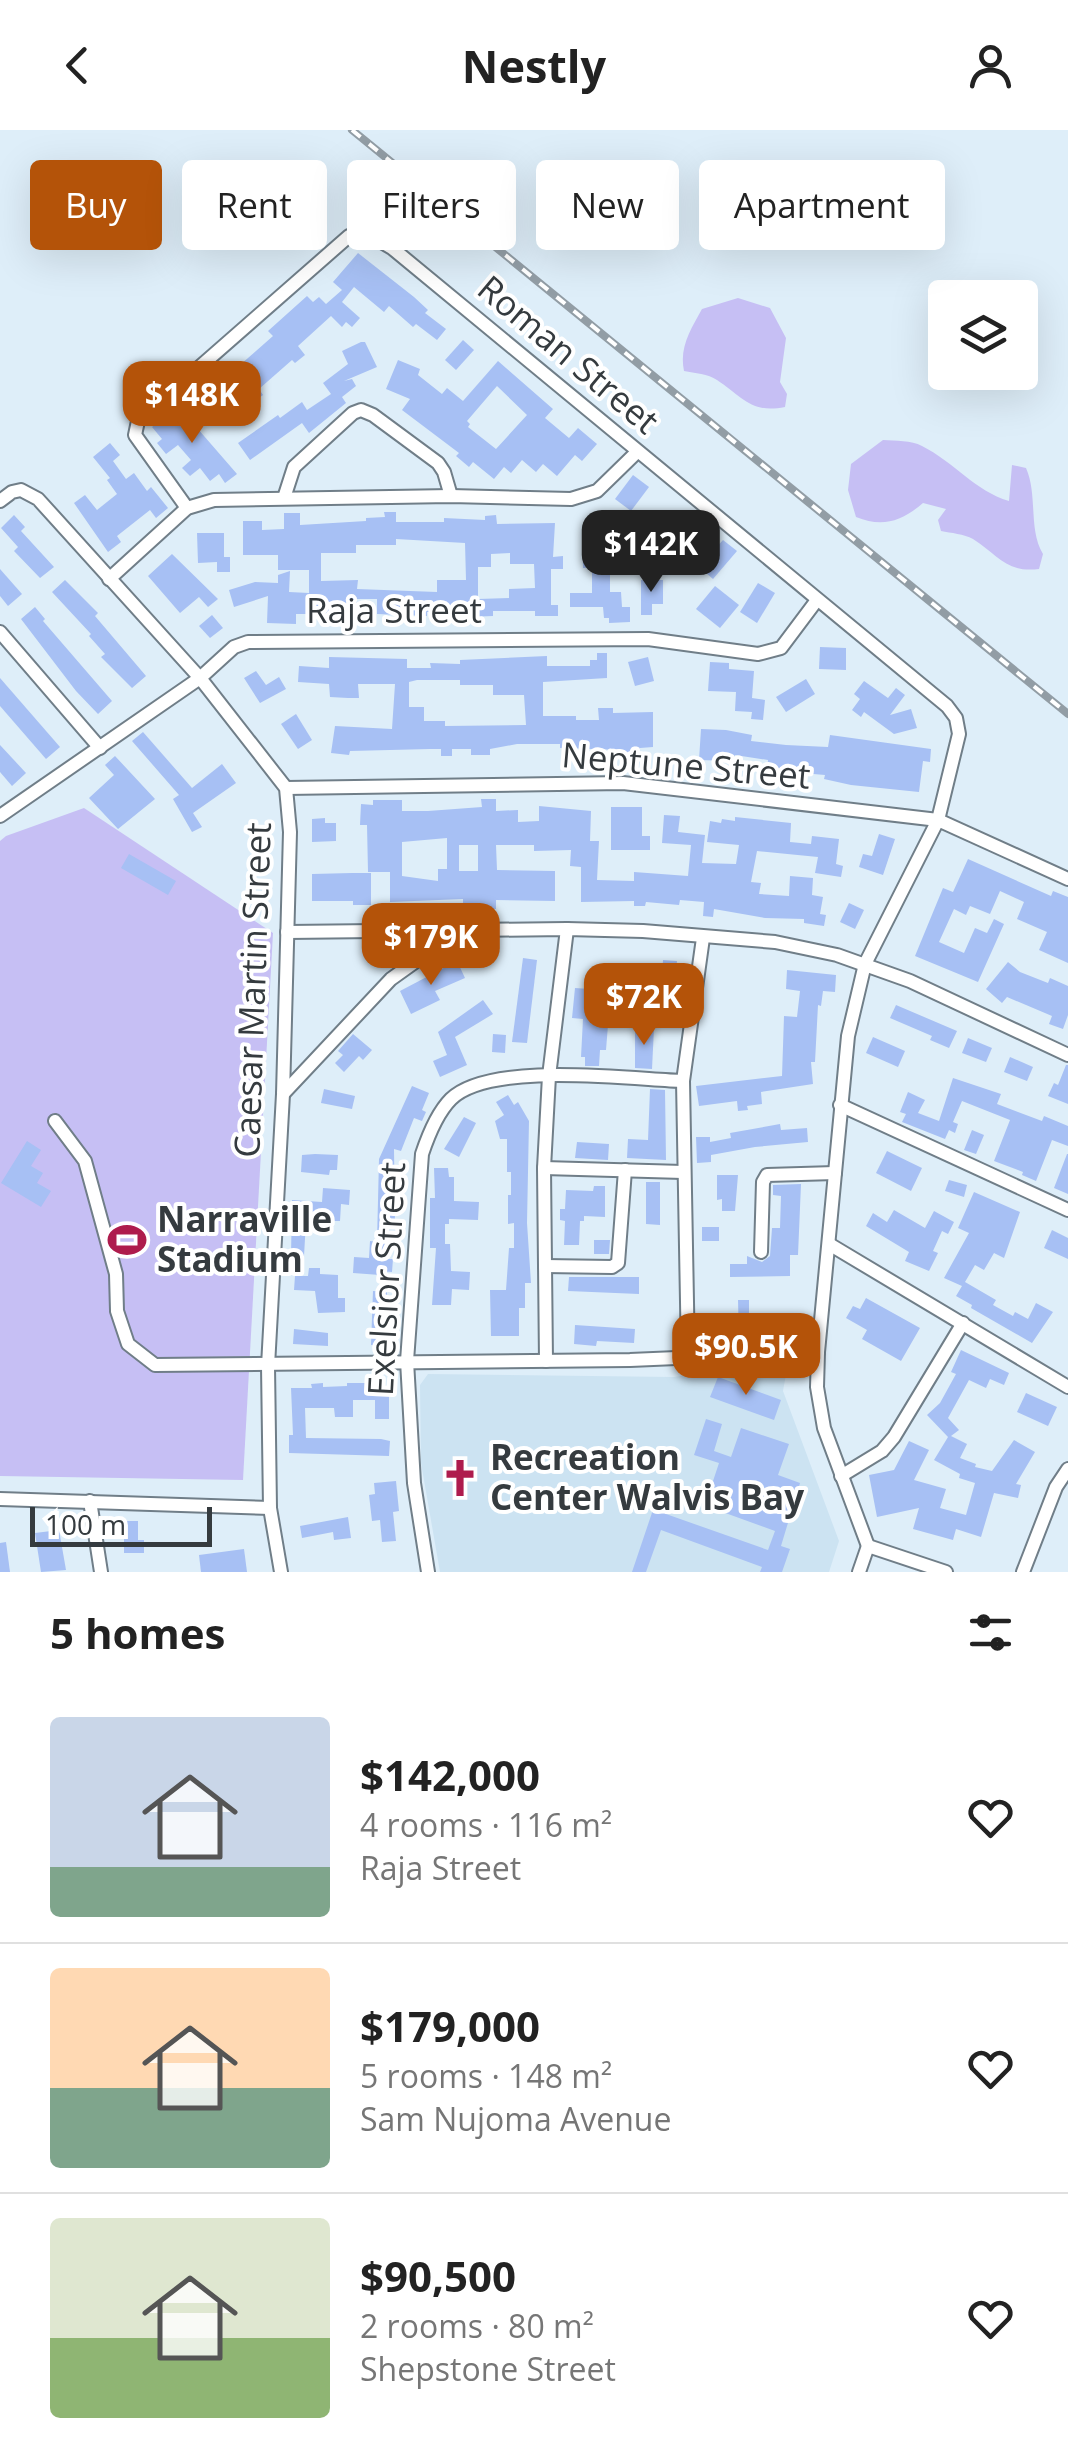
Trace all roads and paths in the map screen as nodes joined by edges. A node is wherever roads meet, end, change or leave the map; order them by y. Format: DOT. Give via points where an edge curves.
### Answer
graph roads {
  1 [pos="638,452"];
  2 [pos="450,496"];
  3 [pos="284,498"];
  4 [pos="0,501"];
  5 [pos="187,508"];
  6 [pos="109,579"];
  7 [pos="818,600"];
  8 [pos="0,632"];
  9 [pos="200,678"];
  10 [pos="100,748"];
  11 [pos="286,788"];
  12 [pos="2,811"];
  13 [pos="938,820"];
  14 [pos="1068,879"];
  15 [pos="567,929"];
  16 [pos="460,930"];
  17 [pos="288,932"];
  18 [pos="703,938"];
  19 [pos="865,964"];
  20 [pos="1068,1055"];
  21 [pos="549,1076"];
  22 [pos="682,1081"];
  23 [pos="283,1094"];
  24 [pos="840,1104"];
  25 [pos="55,1121"];
  26 [pos="544,1168"];
  27 [pos="626,1170"];
  28 [pos="683,1172"];
  29 [pos="834,1173"];
  30 [pos="1068,1210"];
  31 [pos="829,1244"];
  32 [pos="761,1252"];
  33 [pos="545,1266"];
  34 [pos="963,1322"];
  35 [pos="818,1352"];
  36 [pos="688,1357"];
  37 [pos="408,1361"];
  38 [pos="546,1361"];
  39 [pos="268,1366"];
  40 [pos="1068,1388"];
  41 [pos="1068,1470"];
  42 [pos="841,1476"];
  43 [pos="0,1500"];
  44 [pos="90,1501"];
  45 [pos="270,1508"];
  46 [pos="868,1546"];
  47 [pos="102,1572"];
  48 [pos="281,1572"];
  49 [pos="428,1572"];
  50 [pos="859,1572"];
  51 [pos="946,1572"];
  52 [pos="1024,1572"];
  1 -- 2 [label="street" via="597,490 571,499"];
  1 -- 5 [label="street, Roman Street" via="392,248 370,235 348,236 138,421 135,434"];
  1 -- 7 [label="street, Roman Street"];
  2 -- 3 [label="street"];
  2 -- 3 [label="street" via="438,463 361,410 294,467"];
  3 -- 5 [label="street" via="214,500"];
  4 -- 6 [label="street, Caesar Martin Street" via="12,492 32,493"];
  5 -- 6 [label="street"];
  6 -- 9 [label="street, Caesar Martin Street"];
  7 -- 9 [label="street, Raja Street" via="781,648 758,654 648,639 248,642"];
  7 -- 13 [label="street, Roman Street" via="956,718 959,734"];
  8 -- 10 [label="street"];
  9 -- 10 [label="street, Raja Street"];
  9 -- 11 [label="street, Caesar Martin Street"];
  10 -- 12 [label="street, Raja Street"];
  11 -- 13 [label="street, Neptune Street" via="623,783"];
  11 -- 17 [label="street, Caesar Martin Street"];
  13 -- 14 [label="street, Neptune Street"];
  13 -- 19 [label="street"];
  15 -- 16 [label="street"];
  15 -- 18 [label="street"];
  15 -- 21 [label="street"];
  16 -- 17 [label="street"];
  16 -- 23 [label="street" via="391,979"];
  17 -- 23 [label="street, Caesar Martin Street"];
  18 -- 19 [label="street" via="774,942"];
  18 -- 22 [label="street"];
  19 -- 20 [label="street"];
  19 -- 24 [label="street"];
  21 -- 22 [label="street, Exelsior Street"];
  21 -- 26 [label="street"];
  21 -- 37 [label="street, Exelsior Street" via="469,1087 450,1100 430,1132 418,1187"];
  22 -- 28 [label="street"];
  23 -- 39 [label="street, Caesar Martin Street"];
  24 -- 29 [label="street"];
  24 -- 30 [label="street"];
  25 -- 39 [label="street" via="85,1161 128,1344 155,1365"];
  26 -- 27 [label="street"];
  26 -- 33 [label="street"];
  27 -- 28 [label="street"];
  27 -- 33 [label="street" via="618,1263"];
  28 -- 36 [label="street"];
  29 -- 31 [label="street"];
  29 -- 32 [label="street" via="767,1175"];
  31 -- 34 [label="street"];
  31 -- 35 [label="street"];
  33 -- 38 [label="street"];
  34 -- 40 [label="street"];
  34 -- 42 [label="street" via="894,1437"];
  35 -- 36 [label="street"];
  35 -- 42 [label="street" via="824,1428"];
  36 -- 38 [label="street"];
  37 -- 38 [label="street"];
  37 -- 39 [label="street"];
  37 -- 49 [label="street, Exelsior Street" via="414,1484"];
  39 -- 45 [label="street, Caesar Martin Street"];
  41 -- 52 [label="street"];
  42 -- 46 [label="street"];
  43 -- 44 [label="street"];
  44 -- 45 [label="street"];
  44 -- 47 [label="street"];
  45 -- 48 [label="street, Caesar Martin Street"];
  46 -- 50 [label="street"];
  46 -- 51 [label="street"];
}
